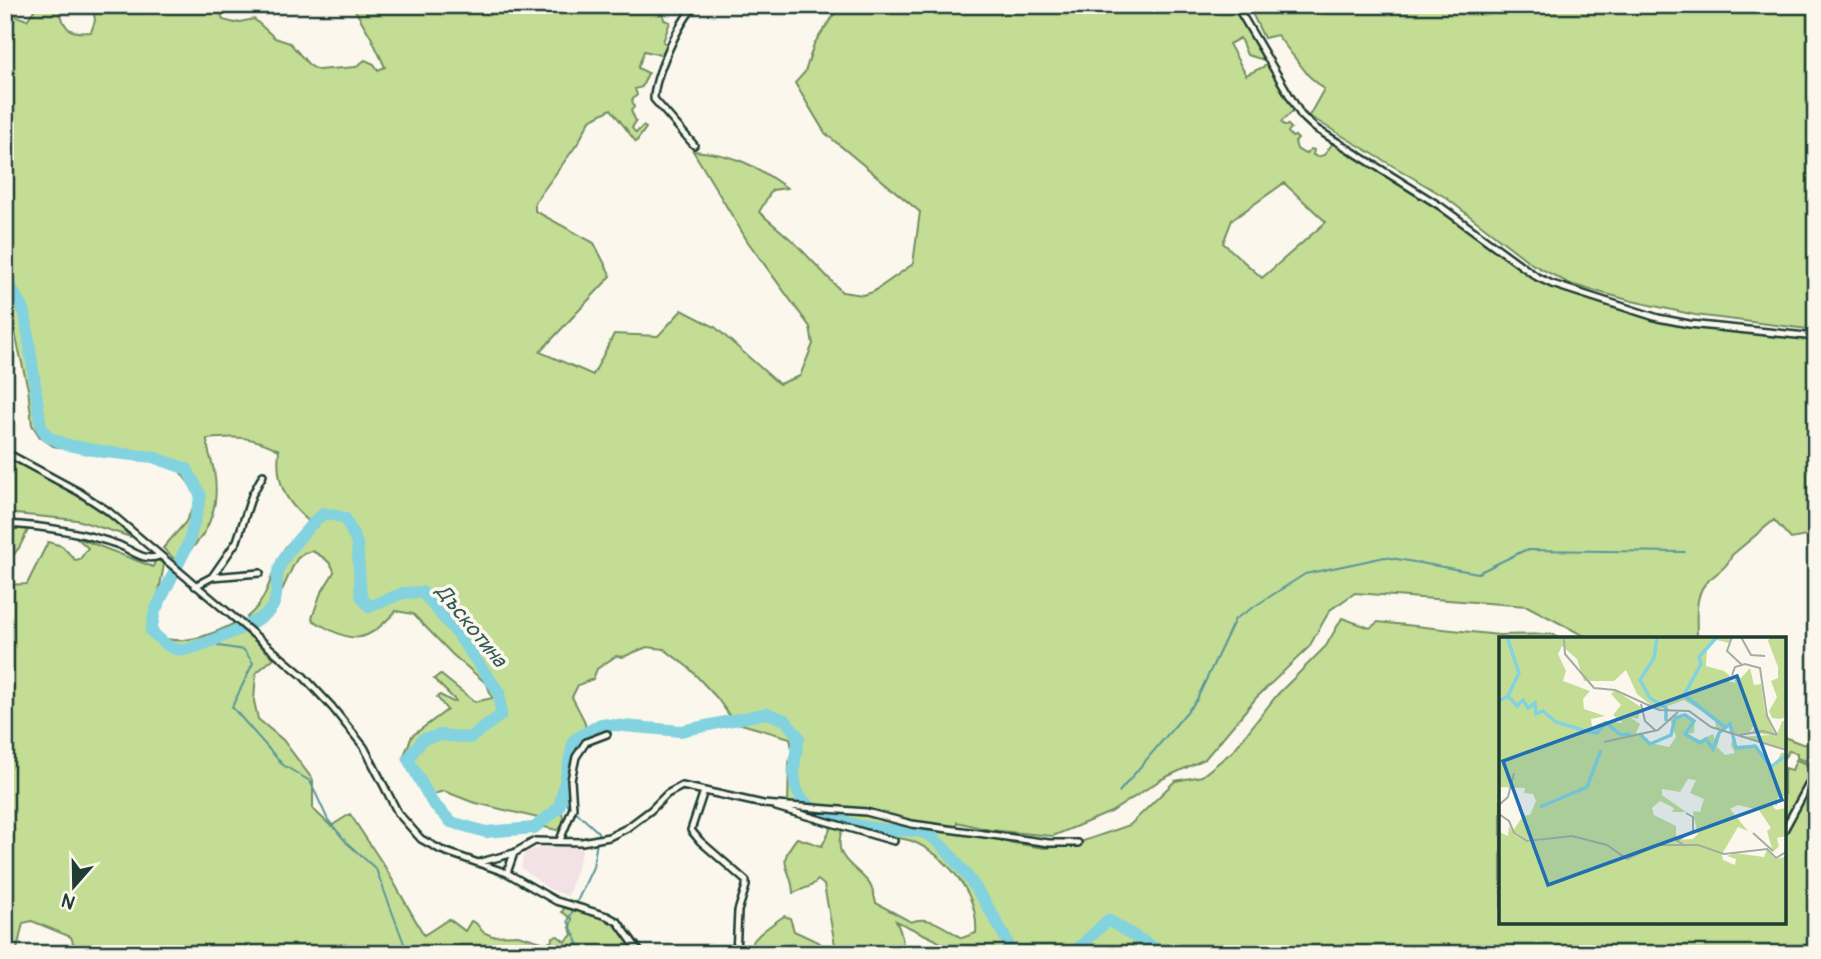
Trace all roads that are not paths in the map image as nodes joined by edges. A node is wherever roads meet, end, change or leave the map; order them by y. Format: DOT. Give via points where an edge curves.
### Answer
graph roads {
  1 [pos="696,5"];
  2 [pos="981,5"];
  3 [pos="1019,5"];
  4 [pos="1236,5"];
  5 [pos="694,145"];
  6 [pos="1816,337"];
  7 [pos="5,452"];
  8 [pos="263,475"];
  9 [pos="5,524"];
  10 [pos="159,556"];
  11 [pos="260,573"];
  12 [pos="212,577"];
  13 [pos="195,586"];
  14 [pos="607,734"];
  15 [pos="1816,771"];
  16 [pos="704,791"];
  17 [pos="763,804"];
  18 [pos="1786,826"];
  19 [pos="560,840"];
  20 [pos="894,841"];
  21 [pos="1078,843"];
  22 [pos="514,853"];
  23 [pos="478,863"];
  24 [pos="508,873"];
  25 [pos="641,954"];
  26 [pos="736,954"];
  1 -- 5 [label="street" via="686,16 654,88 654,99"];
  2 -- 3 [label="street"];
  4 -- 6 [label="street" via="1301,115 1315,128 1440,206 1537,277 1669,320"];
  7 -- 10 [label="street" via="99,505"];
  8 -- 12 [label="street" via="237,541"];
  9 -- 10 [label="street" via="62,530 101,539 144,558"];
  10 -- 13 [label="street"];
  11 -- 12 [label="street"];
  12 -- 13 [label="street"];
  13 -- 23 [label="street" via="303,676 332,707 364,747 398,813 412,830 441,850"];
  14 -- 19 [label="street" via="586,742 576,757 571,780 573,808"];
  15 -- 18 [label="street"];
  16 -- 17 [label="street"];
  16 -- 19 [label="street" via="689,786 674,789 609,837"];
  16 -- 26 [label="street" via="691,830 746,881 738,911"];
  17 -- 20 [label="street"];
  17 -- 21 [label="street" via="866,812 912,824"];
  19 -- 22 [label="street" via="536,841"];
  22 -- 23 [label="street"];
  22 -- 24 [label="street"];
  23 -- 24 [label="street"];
  24 -- 25 [label="street" via="556,901 618,922"];
}
